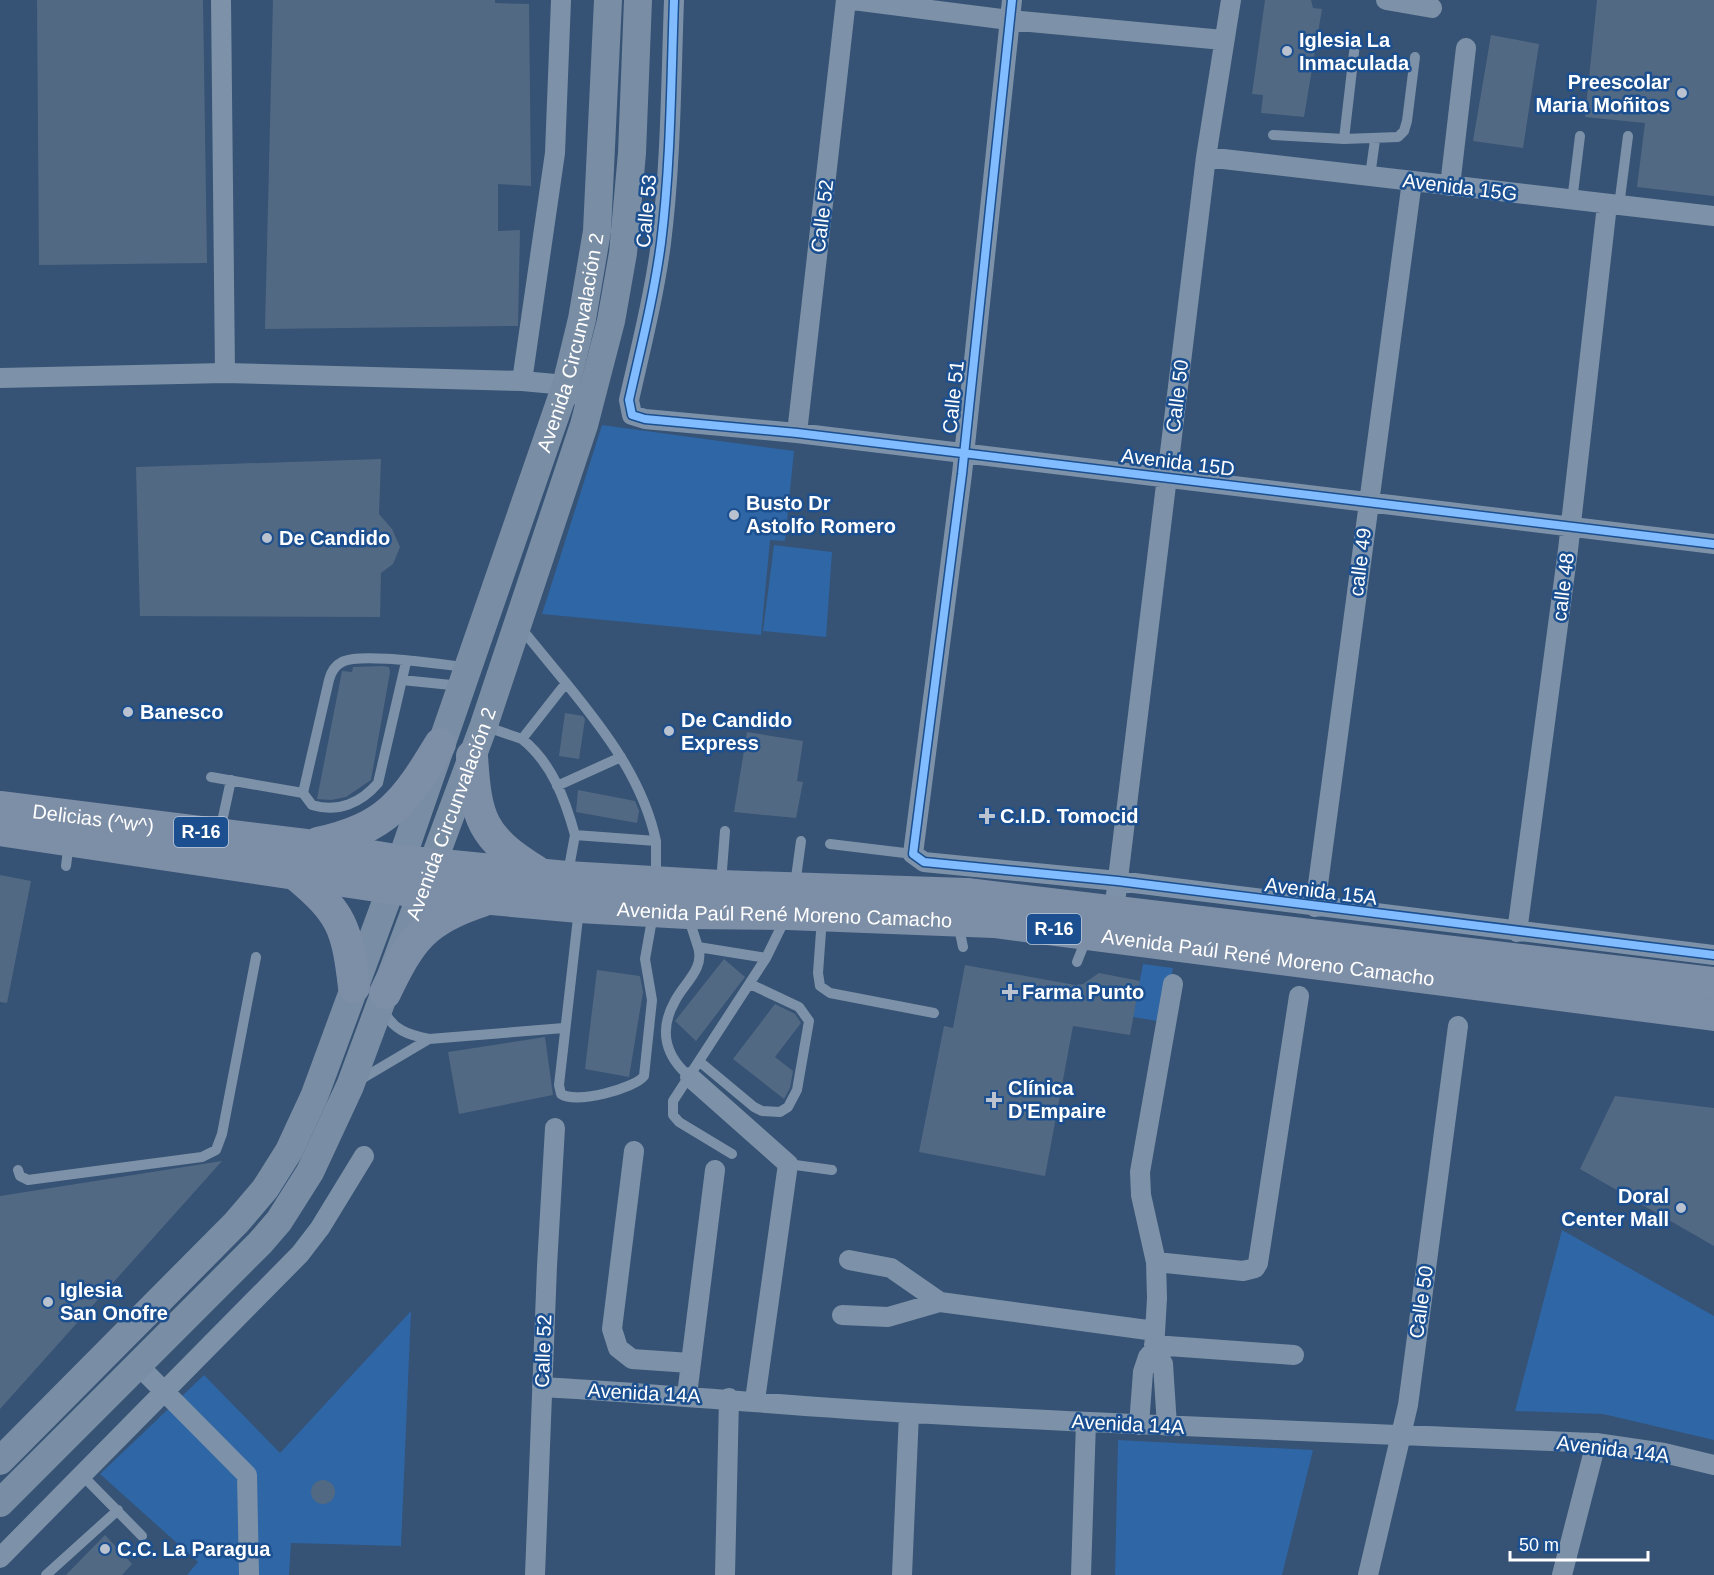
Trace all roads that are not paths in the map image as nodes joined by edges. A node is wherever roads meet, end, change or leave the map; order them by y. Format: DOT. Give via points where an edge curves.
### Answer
graph roads {
  1 [pos="221,0"];
  2 [pos="561,0"];
  3 [pos="608,0"];
  4 [pos="638,0"];
  5 [pos="674,0"];
  6 [pos="846,0"];
  7 [pos="853,0"];
  8 [pos="1012,0"];
  9 [pos="1231,0"];
  10 [pos="1386,0"];
  11 [pos="1432,8"];
  12 [pos="1010,20"];
  13 [pos="1223,40"];
  14 [pos="1355,44"];
  15 [pos="1466,48"];
  16 [pos="1415,57"];
  17 [pos="1273,135"];
  18 [pos="1580,136"];
  19 [pos="1628,136"];
  20 [pos="1344,140"];
  21 [pos="1375,140"];
  22 [pos="1206,157"];
  23 [pos="1370,176"];
  24 [pos="1412,181"];
  25 [pos="1450,186"];
  26 [pos="1572,201"];
  27 [pos="1613,206"];
  28 [pos="1714,216"];
  29 [pos="225,373"];
  30 [pos="0,378"];
  31 [pos="522,381"];
  32 [pos="566,385"];
  33 [pos="637,417"];
  34 [pos="584,425"];
  35 [pos="797,433"];
  36 [pos="964,454"];
  37 [pos="1167,478"];
  38 [pos="1368,502"];
  39 [pos="1571,526"];
  40 [pos="1714,544"];
  41 [pos="519,625"];
  42 [pos="406,662"];
  43 [pos="465,676"];
  44 [pos="402,680"];
  45 [pos="567,683"];
  46 [pos="484,725"];
  47 [pos="522,740"];
  48 [pos="440,744"];
  49 [pos="472,756"];
  50 [pos="621,757"];
  51 [pos="211,777"];
  52 [pos="231,780"];
  53 [pos="557,786"];
  54 [pos="303,793"];
  55 [pos="0,807"];
  56 [pos="0,830"];
  57 [pos="725,831"];
  58 [pos="219,834"];
  59 [pos="575,835"];
  60 [pos="801,841"];
  61 [pos="656,842"];
  62 [pos="830,844"];
  63 [pos="918,858"];
  64 [pos="301,860"];
  65 [pos="434,863"];
  66 [pos="396,874"];
  67 [pos="554,875"];
  68 [pos="1118,881"];
  69 [pos="721,886"];
  70 [pos="423,893"];
  71 [pos="654,897"];
  72 [pos="490,898"];
  73 [pos="791,901"];
  74 [pos="579,907"];
  75 [pos="1315,907"];
  76 [pos="687,913"];
  77 [pos="822,915"];
  78 [pos="1104,927"];
  79 [pos="1517,932"];
  80 [pos="698,947"];
  81 [pos="1714,955"];
  82 [pos="256,957"];
  83 [pos="766,958"];
  84 [pos="1077,962"];
  85 [pos="1714,983"];
  86 [pos="750,984"];
  87 [pos="1173,984"];
  88 [pos="354,987"];
  89 [pos="1299,996"];
  90 [pos="383,998"];
  91 [pos="934,1013"];
  92 [pos="1714,1015"];
  93 [pos="1458,1026"];
  94 [pos="564,1028"];
  95 [pos="429,1039"];
  96 [pos="695,1070"];
  97 [pos="350,1086"];
  98 [pos="555,1128"];
  99 [pos="634,1151"];
  100 [pos="732,1154"];
  101 [pos="364,1156"];
  102 [pos="788,1164"];
  103 [pos="18,1170"];
  104 [pos="715,1170"];
  105 [pos="832,1170"];
  106 [pos="849,1260"];
  107 [pos="1156,1262"];
  108 [pos="940,1302"];
  109 [pos="842,1316"];
  110 [pos="1154,1342"];
  111 [pos="1294,1355"];
  112 [pos="690,1363"];
  113 [pos="137,1364"];
  114 [pos="542,1387"];
  115 [pos="164,1392"];
  116 [pos="687,1395"];
  117 [pos="729,1398"];
  118 [pos="755,1400"];
  119 [pos="909,1413"];
  120 [pos="1086,1422"];
  121 [pos="1139,1425"];
  122 [pos="1167,1426"];
  123 [pos="1403,1435"];
  124 [pos="1596,1443"];
  125 [pos="0,1461"];
  126 [pos="1714,1465"];
  127 [pos="82,1475"];
  128 [pos="0,1503"];
  129 [pos="118,1510"];
  130 [pos="142,1536"];
  131 [pos="0,1558"];
  132 [pos="46,1575"];
  133 [pos="249,1575"];
  134 [pos="535,1575"];
  135 [pos="725,1575"];
  136 [pos="902,1575"];
  137 [pos="1081,1575"];
  138 [pos="1368,1575"];
  139 [pos="1562,1575"];
  1 -- 29 [label="street"];
  2 -- 31 [label="street" via="555,153"];
  3 -- 32 [label="main road, Avenida Circunvalación 2" via="597,231"];
  4 -- 34 [label="main road, Avenida Circunvalación 2" via="626,225 611,321"];
  5 -- 33 [label="street, Calle 53" via="661,242 629,399 632,415"];
  6 -- 35 [label="street, Calle 52"];
  7 -- 12 [label="street"];
  8 -- 12 [label="street, Calle 51"];
  9 -- 13 [label="street, Calle 50"];
  10 -- 11 [label="street"];
  12 -- 13 [label="street"];
  12 -- 36 [label="street, Calle 51"];
  13 -- 22 [label="street, Calle 50"];
  14 -- 20 [label="lane"];
  15 -- 25 [label="street"];
  16 -- 21 [label="lane" via="1404,131 1398,137"];
  17 -- 20 [label="lane"];
  18 -- 26 [label="lane"];
  19 -- 27 [label="lane"];
  20 -- 21 [label="lane"];
  21 -- 23 [label="lane"];
  22 -- 23 [label="street, Avenida 15G"];
  22 -- 37 [label="street, Calle 50"];
  23 -- 24 [label="street, Avenida 15G"];
  24 -- 25 [label="street, Avenida 15G"];
  24 -- 38 [label="street, calle 49"];
  25 -- 26 [label="street, Avenida 15G"];
  26 -- 27 [label="street, Avenida 15G"];
  27 -- 28 [label="street, Avenida 15G"];
  27 -- 39 [label="street, calle 48"];
  29 -- 30 [label="street"];
  29 -- 31 [label="street"];
  31 -- 32 [label="street"];
  32 -- 34 [label="street"];
  32 -- 43 [label="main road, Avenida Circunvalación 2"];
  33 -- 35 [label="street, Avenida 15D"];
  34 -- 41 [label="main road, Avenida Circunvalación 2"];
  35 -- 36 [label="street, Avenida 15D"];
  36 -- 37 [label="street, Avenida 15D"];
  36 -- 63 [label="street, Calle 51"];
  37 -- 38 [label="street, Avenida 15D"];
  37 -- 68 [label="street, Calle 50"];
  38 -- 39 [label="street, Avenida 15D"];
  38 -- 75 [label="street, calle 49"];
  39 -- 40 [label="street, Avenida 15D"];
  39 -- 79 [label="street, calle 48"];
  41 -- 45 [label="lane"];
  41 -- 46 [label="main road, Avenida Circunvalación 2"];
  42 -- 43 [label="lane"];
  42 -- 44 [label="lane"];
  42 -- 54 [label="lane" via="348,660 332,670"];
  43 -- 44 [label="lane"];
  43 -- 48 [label="main road, Avenida Circunvalación 2"];
  44 -- 54 [label="lane" via="382,774 372,790 337,808 312,805"];
  45 -- 47 [label="lane"];
  45 -- 50 [label="lane"];
  46 -- 47 [label="lane"];
  46 -- 49 [label="main road, Avenida Circunvalación 2"];
  47 -- 53 [label="lane" via="536,750"];
  48 -- 64 [label="main road" via="415,786 386,816"];
  48 -- 66 [label="main road, Avenida Circunvalación 2"];
  49 -- 65 [label="main road, Avenida Circunvalación 2"];
  49 -- 67 [label="main road" via="475,798 482,822 509,855"];
  50 -- 53 [label="lane"];
  50 -- 61 [label="lane" via="641,792"];
  51 -- 52 [label="lane"];
  52 -- 54 [label="lane"];
  52 -- 58 [label="lane"];
  53 -- 59 [label="lane"];
  55 -- 58 [label="main road, Delicias (^w^) / R-16"];
  56 -- 64 [label="main road, Delicias (^w^) / R-16" via="68,854"];
  57 -- 69 [label="lane"];
  58 -- 64 [label="main road, Delicias (^w^) / R-16"];
  59 -- 61 [label="lane"];
  59 -- 67 [label="lane"];
  60 -- 73 [label="lane"];
  61 -- 71 [label="lane"];
  62 -- 63 [label="lane"];
  63 -- 68 [label="street, Avenida 15A"];
  64 -- 66 [label="main road, Delicias (^w^) / R-16"];
  64 -- 88 [label="main road" via="339,918 348,943"];
  65 -- 66 [label="main road, Avenida Paúl René Moreno Camacho / R-16"];
  65 -- 67 [label="main road, Avenida Paúl René Moreno Camacho / R-16"];
  65 -- 70 [label="main road, Avenida Circunvalación 2"];
  66 -- 70 [label="main road, Avenida Paúl René Moreno Camacho / R-16"];
  66 -- 88 [label="main road, Avenida Circunvalación 2"];
  67 -- 71 [label="main road, Avenida Paúl René Moreno Camacho / R-16"];
  68 -- 75 [label="street, Avenida 15A"];
  68 -- 78 [label="street, Calle 50"];
  69 -- 71 [label="main road, Avenida Paúl René Moreno Camacho / R-16"];
  69 -- 73 [label="main road, Avenida Paúl René Moreno Camacho / R-16"];
  70 -- 72 [label="main road, Avenida Paúl René Moreno Camacho / R-16"];
  70 -- 90 [label="main road, Avenida Circunvalación 2"];
  71 -- 74 [label="main road, Avenida Paúl René Moreno Camacho / R-16"];
  71 -- 76 [label="main road, Avenida Paúl René Moreno Camacho / R-16"];
  71 -- 94 [label="lane" via="645,959 651,1019 647,1069 640,1081 575,1099 561,1094"];
  72 -- 74 [label="main road, Avenida Paúl René Moreno Camacho / R-16"];
  72 -- 90 [label="main road" via="434,921 403,954"];
  73 -- 76 [label="main road, Avenida Paúl René Moreno Camacho / R-16"];
  73 -- 77 [label="main road, Avenida Paúl René Moreno Camacho / R-16"];
  73 -- 78 [label="main road, Avenida Paúl René Moreno Camacho / R-16" via="967,894"];
  73 -- 83 [label="lane"];
  74 -- 94 [label="lane"];
  75 -- 79 [label="street, Avenida 15A"];
  76 -- 80 [label="lane"];
  77 -- 78 [label="main road, Avenida Paúl René Moreno Camacho / R-16" via="960,933"];
  77 -- 91 [label="lane" via="820,986 830,993"];
  78 -- 84 [label="lane"];
  78 -- 85 [label="main road, Avenida Paúl René Moreno Camacho / R-16"];
  78 -- 92 [label="main road, Avenida Paúl René Moreno Camacho / R-16"];
  79 -- 81 [label="street, Avenida 15A"];
  80 -- 83 [label="lane"];
  80 -- 96 [label="lane" via="697,969 671,1009 667,1042 675,1064"];
  82 -- 103 [label="lane" via="216,1150 202,1157 28,1180"];
  83 -- 86 [label="lane"];
  86 -- 96 [label="lane"];
  86 -- 96 [label="lane" via="799,1007 809,1022 793,1100 780,1112 762,1111"];
  87 -- 107 [label="street" via="1140,1172 1141,1195"];
  88 -- 125 [label="main road, Avenida Circunvalación 2" via="314,1097 289,1151 265,1190"];
  89 -- 107 [label="street" via="1258,1263 1243,1271"];
  90 -- 95 [label="lane" via="388,1019 395,1027"];
  90 -- 97 [label="main road, Avenida Circunvalación 2"];
  93 -- 123 [label="street, Calle 50"];
  94 -- 95 [label="lane"];
  95 -- 97 [label="lane"];
  96 -- 100 [label="lane" via="673,1101 673,1115"];
  96 -- 102 [label="street"];
  97 -- 113 [label="main road, Avenida Circunvalación 2" via="310,1172 279,1221"];
  98 -- 114 [label="street, Calle 52"];
  99 -- 112 [label="street" via="612,1329 618,1348 632,1359"];
  101 -- 115 [label="street" via="300,1254"];
  102 -- 105 [label="lane"];
  102 -- 118 [label="street"];
  104 -- 112 [label="street"];
  106 -- 108 [label="street" via="891,1268"];
  107 -- 110 [label="street"];
  108 -- 109 [label="street" via="888,1317"];
  108 -- 110 [label="street"];
  110 -- 111 [label="street"];
  110 -- 121 [label="street" via="1143,1372"];
  110 -- 122 [label="street" via="1163,1364"];
  112 -- 116 [label="street"];
  113 -- 115 [label="street"];
  113 -- 128 [label="main road, Avenida Circunvalación 2"];
  114 -- 116 [label="street, Avenida 14A"];
  114 -- 134 [label="street, Calle 52"];
  115 -- 127 [label="street"];
  115 -- 133 [label="street" via="248,1474"];
  116 -- 117 [label="street, Avenida 14A"];
  117 -- 118 [label="street, Avenida 14A"];
  117 -- 135 [label="street"];
  118 -- 119 [label="street, Avenida 14A"];
  119 -- 120 [label="street, Avenida 14A"];
  119 -- 136 [label="street"];
  120 -- 121 [label="street, Avenida 14A"];
  120 -- 137 [label="street"];
  121 -- 122 [label="street, Avenida 14A"];
  122 -- 123 [label="street, Avenida 14A"];
  123 -- 124 [label="street, Avenida 14A"];
  123 -- 138 [label="street, Calle 50"];
  124 -- 126 [label="street, Avenida 14A"];
  124 -- 139 [label="street"];
  127 -- 129 [label="lane"];
  127 -- 131 [label="street"];
  129 -- 130 [label="lane"];
  129 -- 132 [label="lane"];
}
